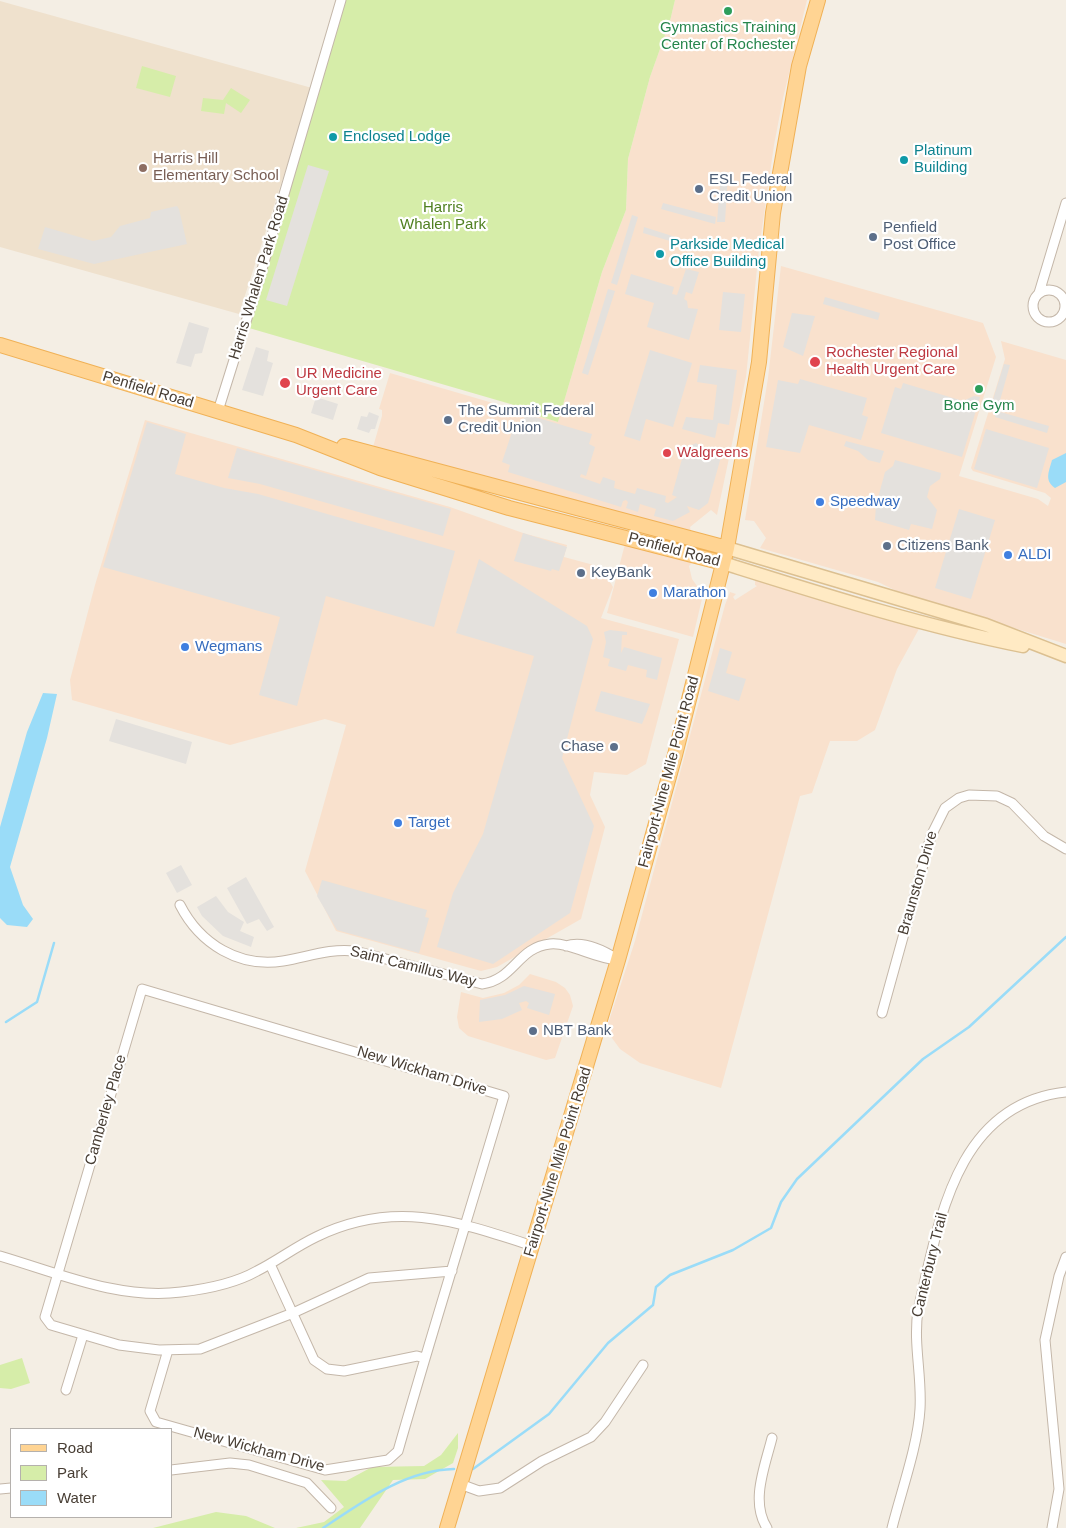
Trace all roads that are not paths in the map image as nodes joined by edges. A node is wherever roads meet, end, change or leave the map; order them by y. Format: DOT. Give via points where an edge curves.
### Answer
graph roads {
  1 [pos="341,0"];
  2 [pos="818,0"];
  3 [pos="1066,203"];
  4 [pos="1039,293"];
  5 [pos="0,345"];
  6 [pos="218,411"];
  7 [pos="296,435"];
  8 [pos="727,548"];
  9 [pos="723,563"];
  10 [pos="1061,654"];
  11 [pos="1066,849"];
  12 [pos="180,905"];
  13 [pos="618,960"];
  14 [pos="882,1013"];
  15 [pos="270,1026"];
  16 [pos="1066,1092"];
  17 [pos="467,1224"];
  18 [pos="533,1246"];
  19 [pos="0,1256"];
  20 [pos="1066,1257"];
  21 [pos="270,1264"];
  22 [pos="452,1271"];
  23 [pos="57,1273"];
  24 [pos="293,1313"];
  25 [pos="83,1334"];
  26 [pos="168,1350"];
  27 [pos="424,1358"];
  28 [pos="643,1365"];
  29 [pos="66,1390"];
  30 [pos="772,1438"];
  31 [pos="172,1470"];
  32 [pos="460,1484"];
  33 [pos="331,1508"];
  34 [pos="447,1528"];
  35 [pos="767,1528"];
  36 [pos="892,1528"];
  37 [pos="1052,1528"];
  1 -- 6 [label="street, Harris Whalen Park Road"];
  2 -- 8 [label="main road, Fairport-Nine Mile Point Road" via="799,66 773,213 759,362"];
  3 -- 4 [label="street"];
  5 -- 6 [label="main road, Penfield Road"];
  6 -- 7 [label="main road, Penfield Road"];
  7 -- 8 [label="main road, Penfield Road" via="384,455"];
  7 -- 9 [label="main road, Penfield Road" via="380,468 509,508"];
  8 -- 9 [label="main road, Fairport-Nine Mile Point Road"];
  8 -- 10 [label="main road, Penfield Road" via="986,625"];
  9 -- 10 [label="main road, Penfield Road" via="980,638"];
  9 -- 13 [label="main road, Fairport-Nine Mile Point Road" via="675,755"];
  11 -- 14 [label="street, Braunston Drive" via="1044,836 1012,802 997,796 969,795 945,808 931,836"];
  12 -- 13 [label="street, Saint Camillus Way" via="200,934 220,950 262,962 284,961 342,949 355,950 482,984 500,980 524,955 551,944 606,960"];
  13 -- 18 [label="main road, Fairport-Nine Mile Point Road"];
  15 -- 17 [label="street, New Wickham Drive" via="504,1096"];
  15 -- 23 [label="street, Camberley Place" via="142,989"];
  16 -- 36 [label="street, Canterbury Trail" via="1033,1100 1000,1119 972,1147 954,1180 918,1310 915,1330 919,1422"];
  17 -- 18 [label="street"];
  17 -- 21 [label="street" via="417,1216 366,1221 315,1237"];
  17 -- 22 [label="street, New Wickham Drive"];
  18 -- 32 [label="main road, Fairport-Nine Mile Point Road"];
  19 -- 23 [label="street"];
  20 -- 37 [label="street" via="1045,1340 1059,1489"];
  21 -- 23 [label="street" via="236,1280 179,1293 129,1292"];
  21 -- 24 [label="street"];
  22 -- 24 [label="street, Camberley Place" via="369,1278"];
  22 -- 27 [label="street, New Wickham Drive"];
  23 -- 25 [label="street, Camberley Place" via="45,1317 51,1325"];
  24 -- 26 [label="street, Camberley Place" via="200,1349"];
  24 -- 27 [label="street" via="314,1360 328,1368 344,1371 417,1356"];
  25 -- 26 [label="street, Camberley Place" via="118,1345"];
  25 -- 29 [label="street"];
  26 -- 27 [label="street, New Wickham Drive" via="150,1411 156,1422 325,1470 388,1460 398,1451"];
  28 -- 32 [label="street" via="606,1422 591,1437 542,1461 500,1488 479,1491"];
  30 -- 35 [label="street" via="759,1502 760,1514"];
  31 -- 33 [label="street" via="230,1463 249,1465 307,1483"];
  32 -- 34 [label="main road, Fairport-Nine Mile Point Road"];
}
